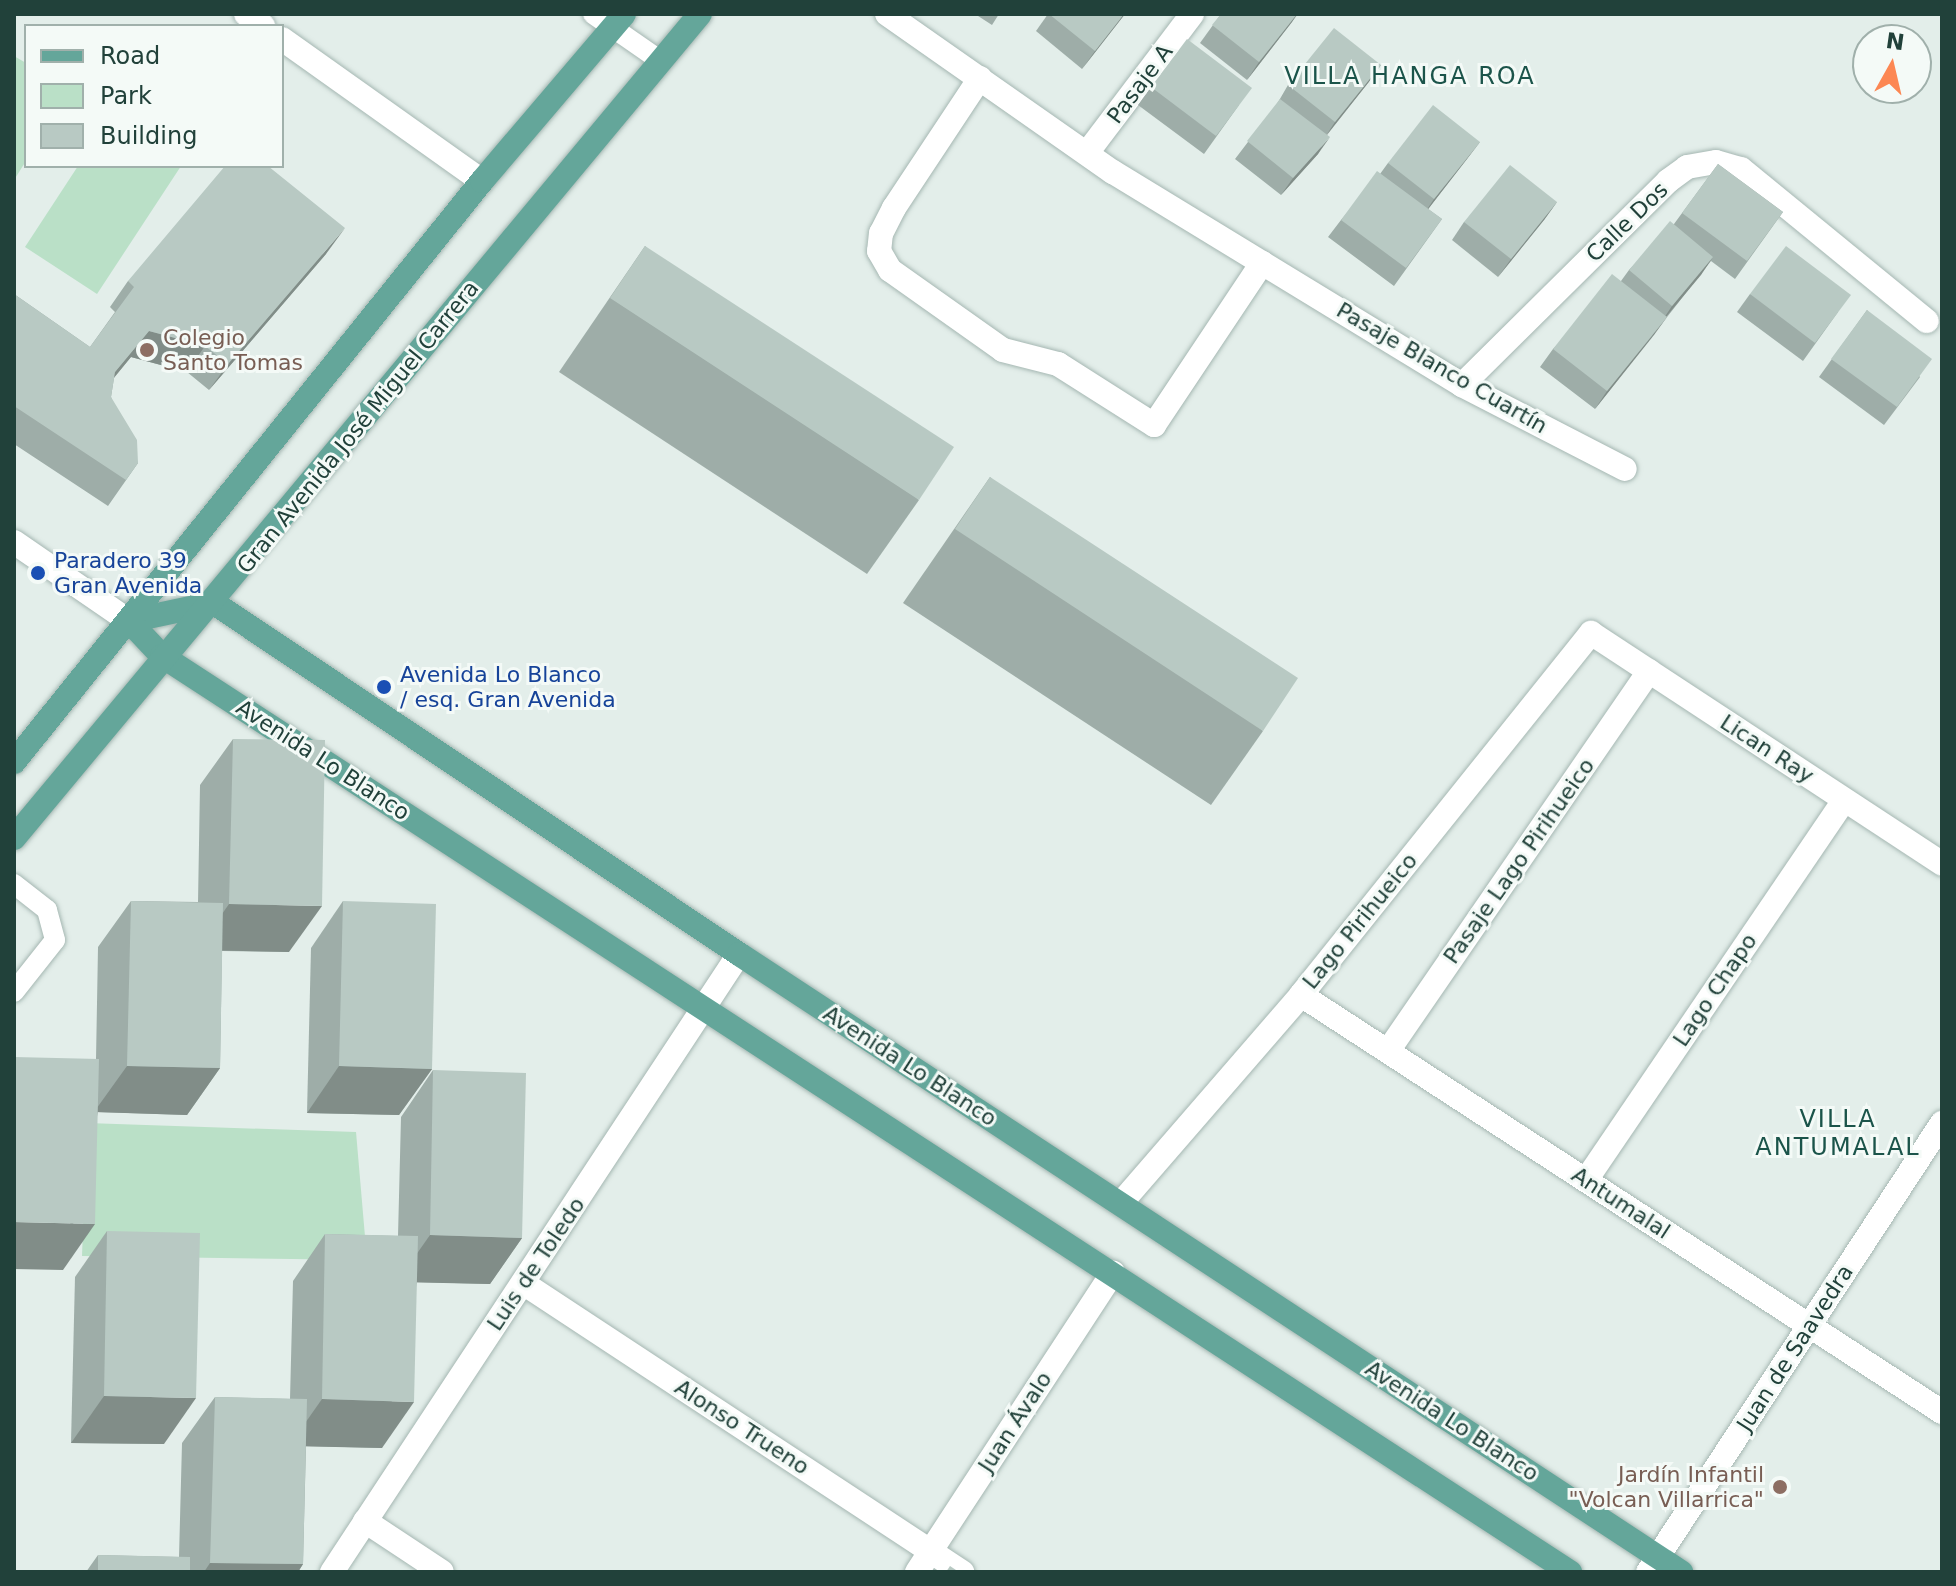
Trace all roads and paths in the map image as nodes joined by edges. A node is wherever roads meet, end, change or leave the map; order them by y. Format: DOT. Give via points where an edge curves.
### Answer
graph roads {
  1 [pos="700,14"];
  2 [pos="887,14"];
  3 [pos="1192,14"];
  4 [pos="610,19"];
  5 [pos="284,40"];
  6 [pos="661,61"];
  7 [pos="980,78"];
  8 [pos="1087,153"];
  9 [pos="482,181"];
  10 [pos="1262,263"];
  11 [pos="1927,321"];
  12 [pos="1462,385"];
  13 [pos="1625,469"];
  14 [pos="14,542"];
  15 [pos="214,603"];
  16 [pos="129,621"];
  17 [pos="1591,633"];
  18 [pos="162,656"];
  19 [pos="1649,671"];
  20 [pos="15,760"];
  21 [pos="1844,800"];
  22 [pos="14,838"];
  23 [pos="1942,864"];
  24 [pos="14,884"];
  25 [pos="739,954"];
  26 [pos="14,992"];
  27 [pos="1301,995"];
  28 [pos="706,1007"];
  29 [pos="1388,1051"];
  30 [pos="1942,1123"];
  31 [pos="1934,1153"];
  32 [pos="1586,1180"];
  33 [pos="1121,1203"];
  34 [pos="1113,1273"];
  35 [pos="523,1283"];
  36 [pos="1809,1326"];
  37 [pos="1942,1412"];
  38 [pos="365,1521"];
  39 [pos="924,1562"];
  40 [pos="1653,1564"];
  41 [pos="332,1572"];
  42 [pos="442,1572"];
  43 [pos="962,1572"];
  44 [pos="1570,1572"];
  45 [pos="1681,1572"];
  1 -- 6 [label="main road, Gran Avenida José Miguel Carrera"];
  2 -- 7 [label="street, Pasaje Blanco Cuartín"];
  3 -- 8 [label="street, Pasaje A"];
  4 -- 6 [label="lane"];
  4 -- 9 [label="main road"];
  5 -- 9 [label="street"];
  6 -- 15 [label="main road, Gran Avenida José Miguel Carrera"];
  7 -- 8 [label="street, Pasaje Blanco Cuartín"];
  7 -- 10 [label="street" via="894,208 881,233 879,251 890,270 1003,350 1058,364 1154,425"];
  8 -- 10 [label="street, Pasaje Blanco Cuartín"];
  9 -- 16 [label="main road"];
  10 -- 12 [label="street, Pasaje Blanco Cuartín"];
  11 -- 12 [label="street, Calle Dos" via="1741,169 1716,162 1687,167 1668,181"];
  12 -- 13 [label="street, Pasaje Blanco Cuartín"];
  14 -- 16 [label="street, Avenida Lo Blanco"];
  15 -- 16 [label="main road"];
  15 -- 18 [label="main road, Gran Avenida José Miguel Carrera"];
  15 -- 25 [label="main road, Avenida Lo Blanco"];
  16 -- 18 [label="main road, Avenida Lo Blanco"];
  16 -- 20 [label="main road"];
  17 -- 19 [label="street, Lican Ray"];
  17 -- 27 [label="street, Lago Pirihueico"];
  18 -- 22 [label="main road, Gran Avenida José Miguel Carrera"];
  18 -- 28 [label="main road, Avenida Lo Blanco"];
  19 -- 21 [label="street, Lican Ray"];
  19 -- 29 [label="street, Pasaje Lago Pirihueico"];
  21 -- 23 [label="street, Lican Ray"];
  21 -- 32 [label="street, Lago Chapo"];
  24 -- 26 [label="lane" via="47,910 55,940"];
  25 -- 28 [label="street, Luis de Toledo"];
  25 -- 33 [label="main road, Avenida Lo Blanco"];
  27 -- 29 [label="street, Antumalal"];
  27 -- 33 [label="street, Lago Pirihueico"];
  28 -- 34 [label="main road, Avenida Lo Blanco"];
  28 -- 35 [label="street, Luis de Toledo"];
  29 -- 32 [label="street, Antumalal"];
  30 -- 31 [label="street, Juan de Saavedra"];
  31 -- 36 [label="street, Juan de Saavedra"];
  32 -- 36 [label="street, Antumalal"];
  33 -- 40 [label="main road, Avenida Lo Blanco"];
  34 -- 39 [label="street, Juan Ávalo"];
  34 -- 44 [label="main road, Avenida Lo Blanco"];
  35 -- 38 [label="street, Luis de Toledo"];
  35 -- 39 [label="street, Alonso Trueno"];
  36 -- 37 [label="street, Antumalal"];
  36 -- 40 [label="street, Juan de Saavedra"];
  38 -- 41 [label="street, Luis de Toledo"];
  38 -- 42 [label="street"];
  39 -- 43 [label="street, Alonso Trueno"];
  40 -- 45 [label="main road, Avenida Lo Blanco"];
}
